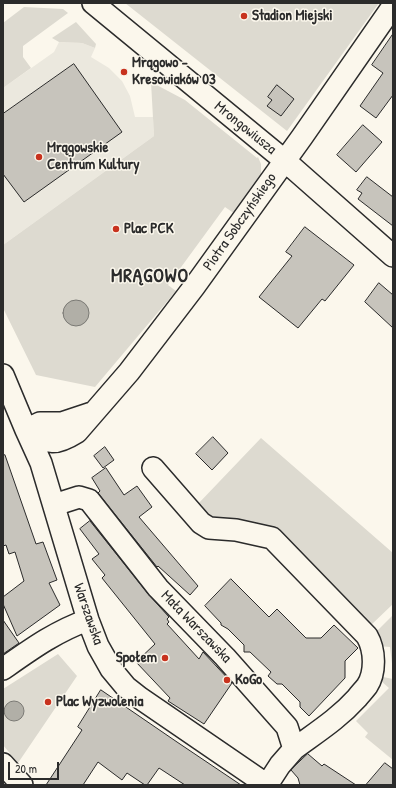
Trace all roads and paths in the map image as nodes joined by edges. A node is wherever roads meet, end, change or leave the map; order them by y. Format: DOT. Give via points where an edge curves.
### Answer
graph roads {
  1 [pos="93,3"];
  2 [pos="393,6"];
  3 [pos="284,160"];
  4 [pos="393,256"];
  5 [pos="3,375"];
  6 [pos="26,430"];
  7 [pos="153,468"];
  8 [pos="54,505"];
  9 [pos="88,620"];
  10 [pos="3,669"];
  11 [pos="294,748"];
  12 [pos="3,764"];
  13 [pos="22,785"];
  14 [pos="267,785"];
  1 -- 3 [label="street, Mrongowiusza"];
  2 -- 3 [label="street, Piotra Sobczyńskiego"];
  3 -- 4 [label="street, Mrongowiusza"];
  3 -- 6 [label="street, Piotra Sobczyńskiego" via="194,287 129,372 77,432 54,442 45,441"];
  5 -- 6 [label="street, Warszawska"];
  6 -- 8 [label="street, Warszawska" via="41,463"];
  7 -- 11 [label="street" via="201,523 209,528 236,530 272,538 367,636 372,645 374,666 368,686 324,729"];
  8 -- 9 [label="street, Warszawska"];
  8 -- 11 [label="street, Mała Warszawska" via="79,497 89,500 158,588 225,657 287,727"];
  9 -- 10 [label="street" via="53,635"];
  9 -- 14 [label="street, Warszawska" via="111,669 126,687"];
  11 -- 14 [label="street"];
  12 -- 13 [label="street"];
}
